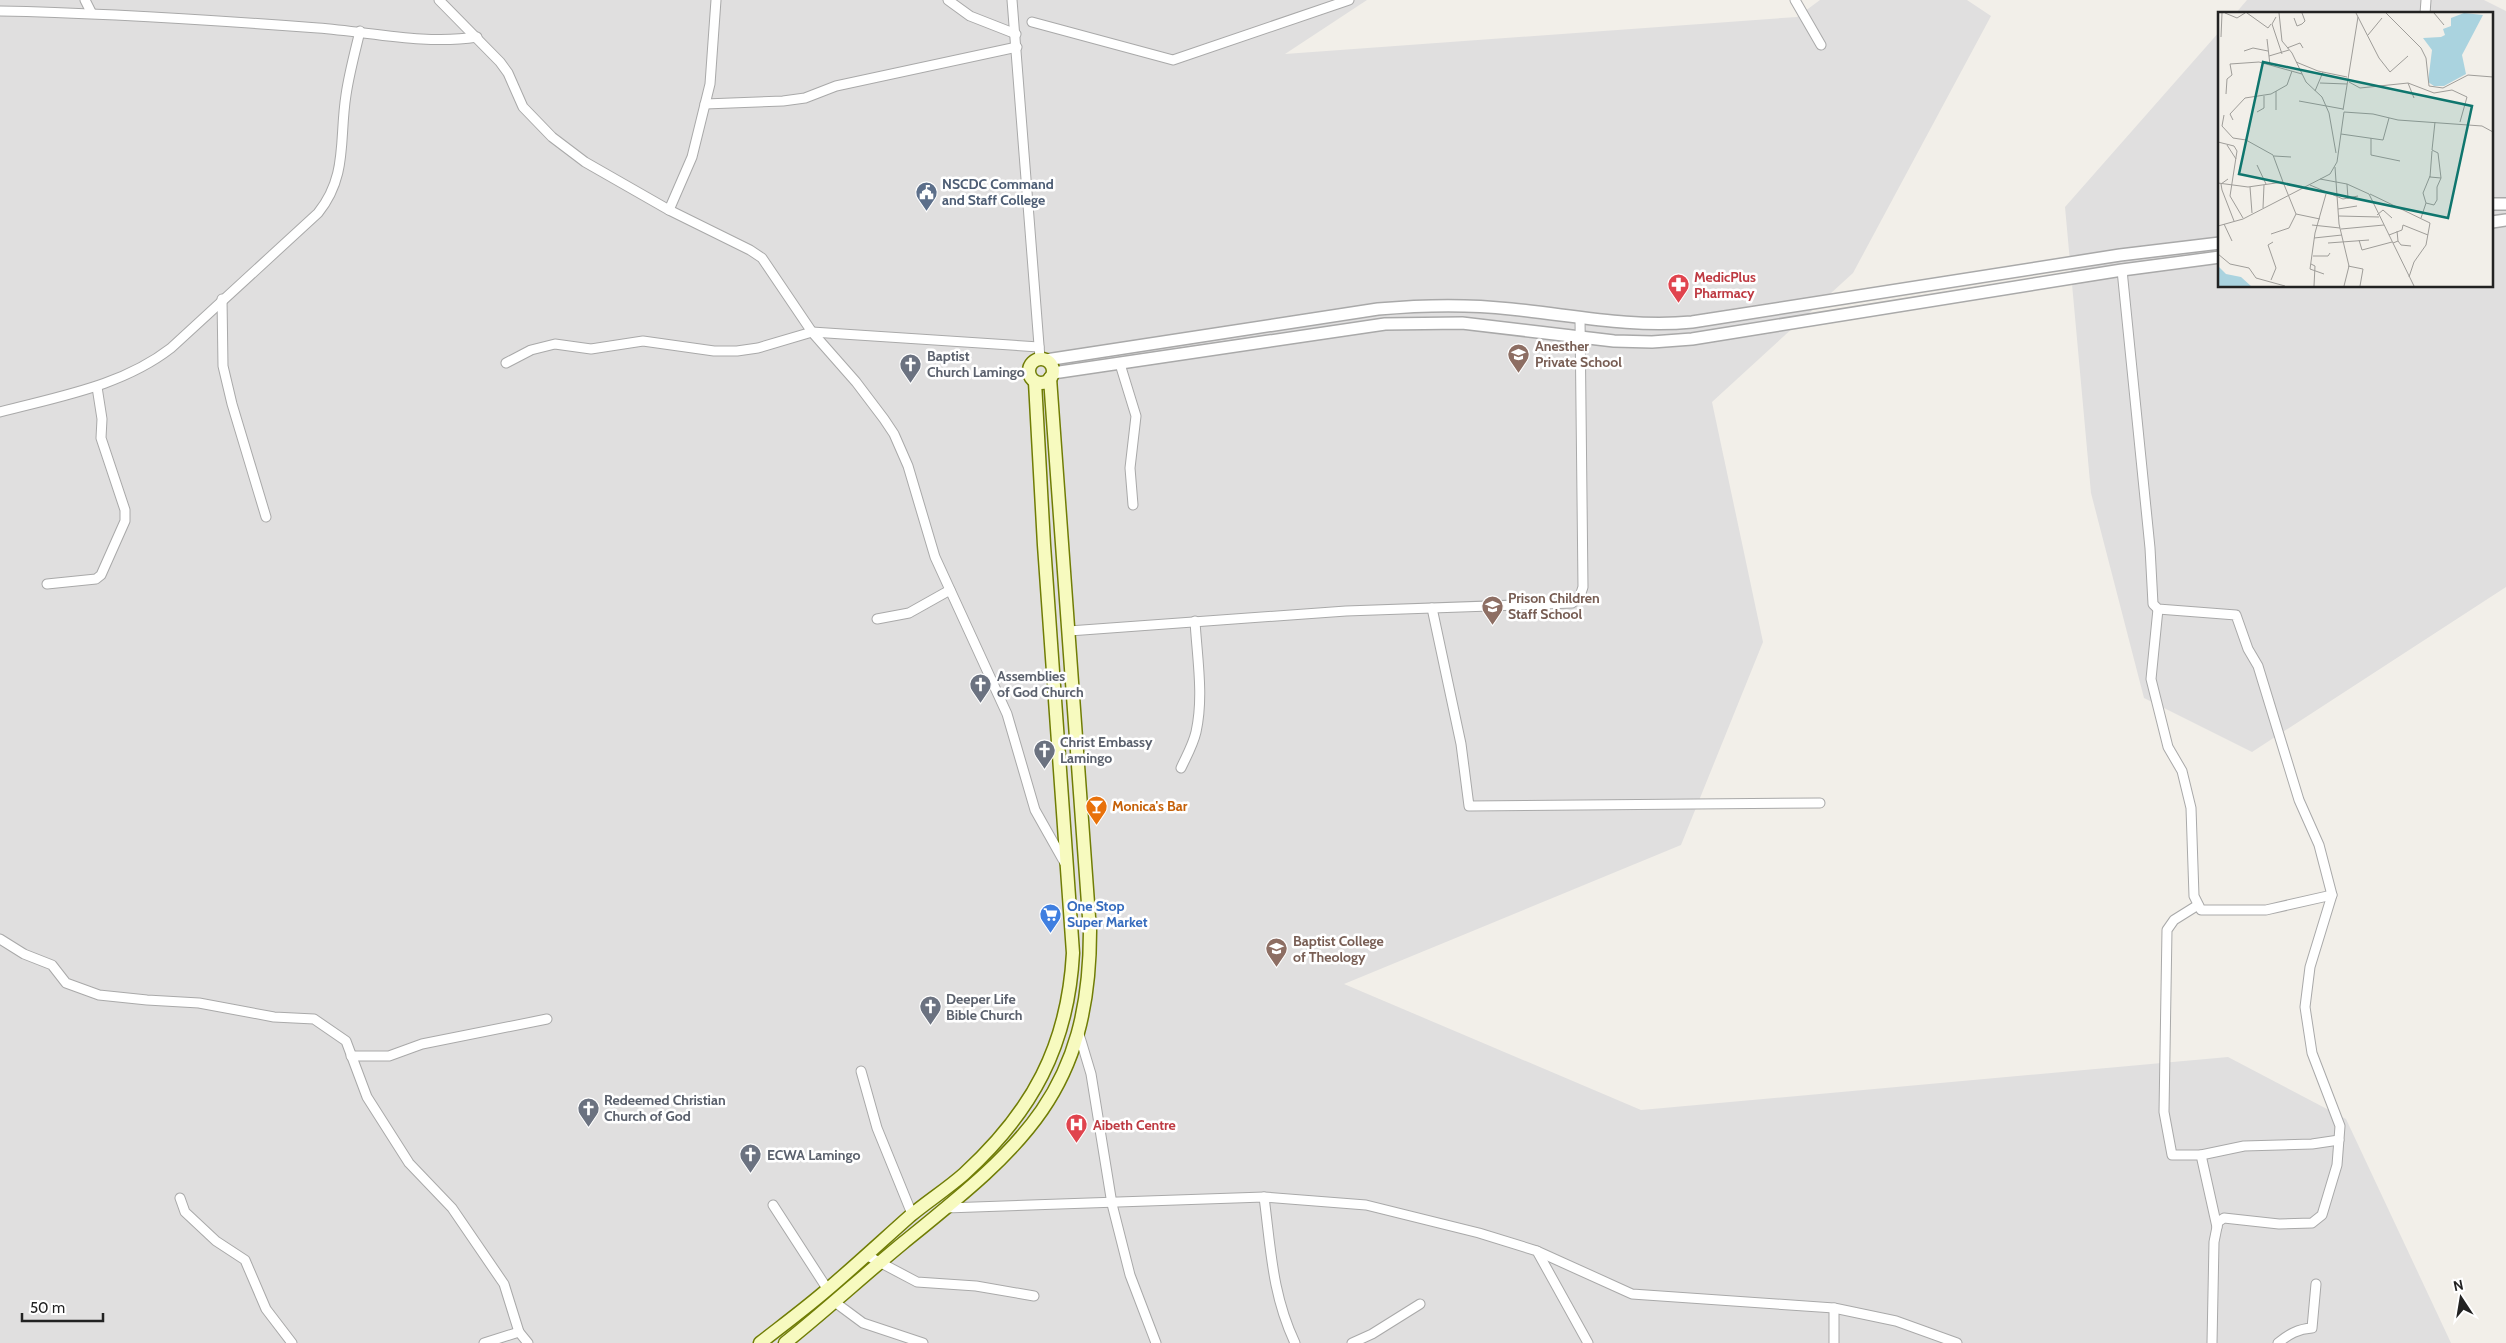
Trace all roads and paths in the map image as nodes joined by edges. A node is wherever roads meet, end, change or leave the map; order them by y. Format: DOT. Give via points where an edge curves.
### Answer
graph roads {
  1 [pos="85,0"];
  2 [pos="440,0"];
  3 [pos="716,0"];
  4 [pos="948,0"];
  5 [pos="1012,0"];
  6 [pos="1349,0"];
  7 [pos="1796,0"];
  8 [pos="0,11"];
  9 [pos="90,12"];
  10 [pos="1032,22"];
  11 [pos="360,31"];
  12 [pos="1016,34"];
  13 [pos="477,37"];
  14 [pos="1821,45"];
  15 [pos="1017,47"];
  16 [pos="705,104"];
  17 [pos="669,210"];
  18 [pos="2218,242"];
  19 [pos="2218,257"];
  20 [pos="2122,270"];
  21 [pos="222,299"];
  22 [pos="1580,318"];
  23 [pos="812,332"];
  24 [pos="1580,336"];
  25 [pos="1042,355"];
  26 [pos="506,363"];
  27 [pos="1120,364"];
  28 [pos="1052,376"];
  29 [pos="1035,382"];
  30 [pos="97,387"];
  31 [pos="0,412"];
  32 [pos="1133,505"];
  33 [pos="266,517"];
  34 [pos="48,584"];
  35 [pos="950,590"];
  36 [pos="1432,608"];
  37 [pos="2158,609"];
  38 [pos="877,619"];
  39 [pos="1195,620"];
  40 [pos="1068,631"];
  41 [pos="1181,768"];
  42 [pos="1820,803"];
  43 [pos="1066,865"];
  44 [pos="2332,895"];
  45 [pos="2198,905"];
  46 [pos="0,939"];
  47 [pos="547,1019"];
  48 [pos="1079,1034"];
  49 [pos="351,1056"];
  50 [pos="861,1071"];
  51 [pos="2339,1140"];
  52 [pos="2201,1155"];
  53 [pos="1264,1197"];
  54 [pos="180,1198"];
  55 [pos="1112,1204"];
  56 [pos="774,1206"];
  57 [pos="946,1208"];
  58 [pos="912,1214"];
  59 [pos="2217,1228"];
  60 [pos="1537,1251"];
  61 [pos="866,1255"];
  62 [pos="879,1262"];
  63 [pos="2316,1284"];
  64 [pos="828,1290"];
  65 [pos="1034,1296"];
  66 [pos="836,1303"];
  67 [pos="1420,1304"];
  68 [pos="1834,1308"];
  69 [pos="519,1332"];
  70 [pos="292,1343"];
  71 [pos="484,1343"];
  72 [pos="528,1343"];
  73 [pos="760,1343"];
  74 [pos="785,1343"];
  75 [pos="923,1343"];
  76 [pos="1156,1343"];
  77 [pos="1295,1343"];
  78 [pos="1352,1343"];
  79 [pos="1588,1343"];
  80 [pos="1834,1343"];
  81 [pos="1957,1343"];
  82 [pos="2212,1343"];
  83 [pos="2278,1343"];
  1 -- 9 [label="street"];
  2 -- 13 [label="street"];
  3 -- 16 [label="street" via="710,84"];
  4 -- 12 [label="street" via="970,16"];
  5 -- 12 [label="street"];
  6 -- 10 [label="street" via="1174,60"];
  7 -- 14 [label="street"];
  8 -- 9 [label="street"];
  9 -- 11 [label="street"];
  11 -- 13 [label="street" via="437,41"];
  11 -- 21 [label="street" via="346,94 340,171 329,200"];
  12 -- 15 [label="street"];
  13 -- 17 [label="street" via="508,73 523,108 552,137 585,162"];
  15 -- 16 [label="street" via="836,86 805,98 783,102"];
  15 -- 25 [label="street"];
  16 -- 17 [label="street" via="692,157"];
  17 -- 23 [label="street" via="762,258"];
  18 -- 22 [label="street" via="1692,322 1640,324"];
  19 -- 20 [label="street"];
  20 -- 24 [label="street" via="1692,339 1614,341"];
  20 -- 37 [label="street" via="2153,604"];
  21 -- 30 [label="street" via="152,363"];
  21 -- 33 [label="street" via="223,366"];
  22 -- 24 [label="street"];
  22 -- 25 [label="street" via="1510,308 1412,306"];
  23 -- 25 [label="street"];
  23 -- 26 [label="street" via="737,351 643,341 591,349 555,344 531,350"];
  23 -- 35 [label="street" via="856,382 894,434 908,466 935,557"];
  24 -- 27 [label="street" via="1462,323 1385,324"];
  24 -- 36 [label="street" via="1583,588 1580,596 1572,603"];
  25 -- 28 [label="main road" via="1050,363"];
  25 -- 29 [label="main road" via="1028,368 1028,374"];
  27 -- 28 [label="street"];
  27 -- 32 [label="street" via="1136,416 1130,468"];
  28 -- 29 [label="main road" via="1041,383"];
  28 -- 40 [label="main road"];
  29 -- 43 [label="main road"];
  30 -- 31 [label="street"];
  30 -- 34 [label="street" via="102,438 125,510 125,520 101,575 96,579"];
  35 -- 38 [label="street" via="910,613"];
  35 -- 43 [label="street" via="1007,714 1035,810"];
  36 -- 39 [label="street"];
  36 -- 42 [label="street" via="1461,744 1469,806"];
  37 -- 44 [label="street" via="2236,615 2258,666 2299,800 2319,845"];
  37 -- 45 [label="street" via="2151,679 2168,746 2182,771 2191,808 2194,896"];
  39 -- 40 [label="street"];
  39 -- 41 [label="street" via="1199,713 1196,734"];
  40 -- 48 [label="main road" via="1090,931 1087,999"];
  43 -- 58 [label="main road" via="1072,928 1072,975 1068,1002 1049,1066 1021,1113 1005,1132 963,1175"];
  44 -- 45 [label="street" via="2266,910 2200,910"];
  44 -- 51 [label="street" via="2310,967 2305,1007 2312,1053 2340,1126"];
  45 -- 52 [label="street" via="2174,920 2167,930 2164,1112 2172,1155"];
  46 -- 49 [label="street" via="24,954 52,965 66,983 99,995 199,1003 274,1017 314,1019 346,1041"];
  47 -- 49 [label="street" via="422,1044 389,1056"];
  48 -- 55 [label="street" via="1091,1074"];
  48 -- 57 [label="main road" via="1039,1118 1007,1155"];
  49 -- 69 [label="street" via="367,1097 409,1162 452,1208 504,1284"];
  50 -- 58 [label="street" via="877,1128"];
  51 -- 52 [label="street" via="2244,1146"];
  51 -- 59 [label="street" via="2337,1165 2322,1215 2312,1223 2279,1224 2224,1218 2218,1222"];
  52 -- 59 [label="street"];
  53 -- 55 [label="street"];
  53 -- 60 [label="street" via="1366,1205"];
  53 -- 77 [label="street" via="1278,1301"];
  54 -- 70 [label="street" via="185,1212 216,1241 245,1260 266,1309"];
  55 -- 57 [label="street"];
  55 -- 76 [label="street" via="1130,1276"];
  56 -- 64 [label="street"];
  57 -- 62 [label="main road"];
  58 -- 61 [label="main road"];
  59 -- 82 [label="street"];
  60 -- 68 [label="street" via="1632,1294"];
  60 -- 79 [label="street"];
  61 -- 62 [label="street"];
  61 -- 64 [label="main road"];
  62 -- 65 [label="street" via="917,1282 976,1286"];
  62 -- 66 [label="main road"];
  63 -- 83 [label="street" via="2312,1328 2301,1329"];
  64 -- 73 [label="main road"];
  66 -- 74 [label="main road"];
  66 -- 75 [label="street" via="864,1323"];
  67 -- 78 [label="street"];
  68 -- 80 [label="street"];
  68 -- 81 [label="street" via="1896,1320"];
  69 -- 71 [label="street"];
  69 -- 72 [label="street"];
}
